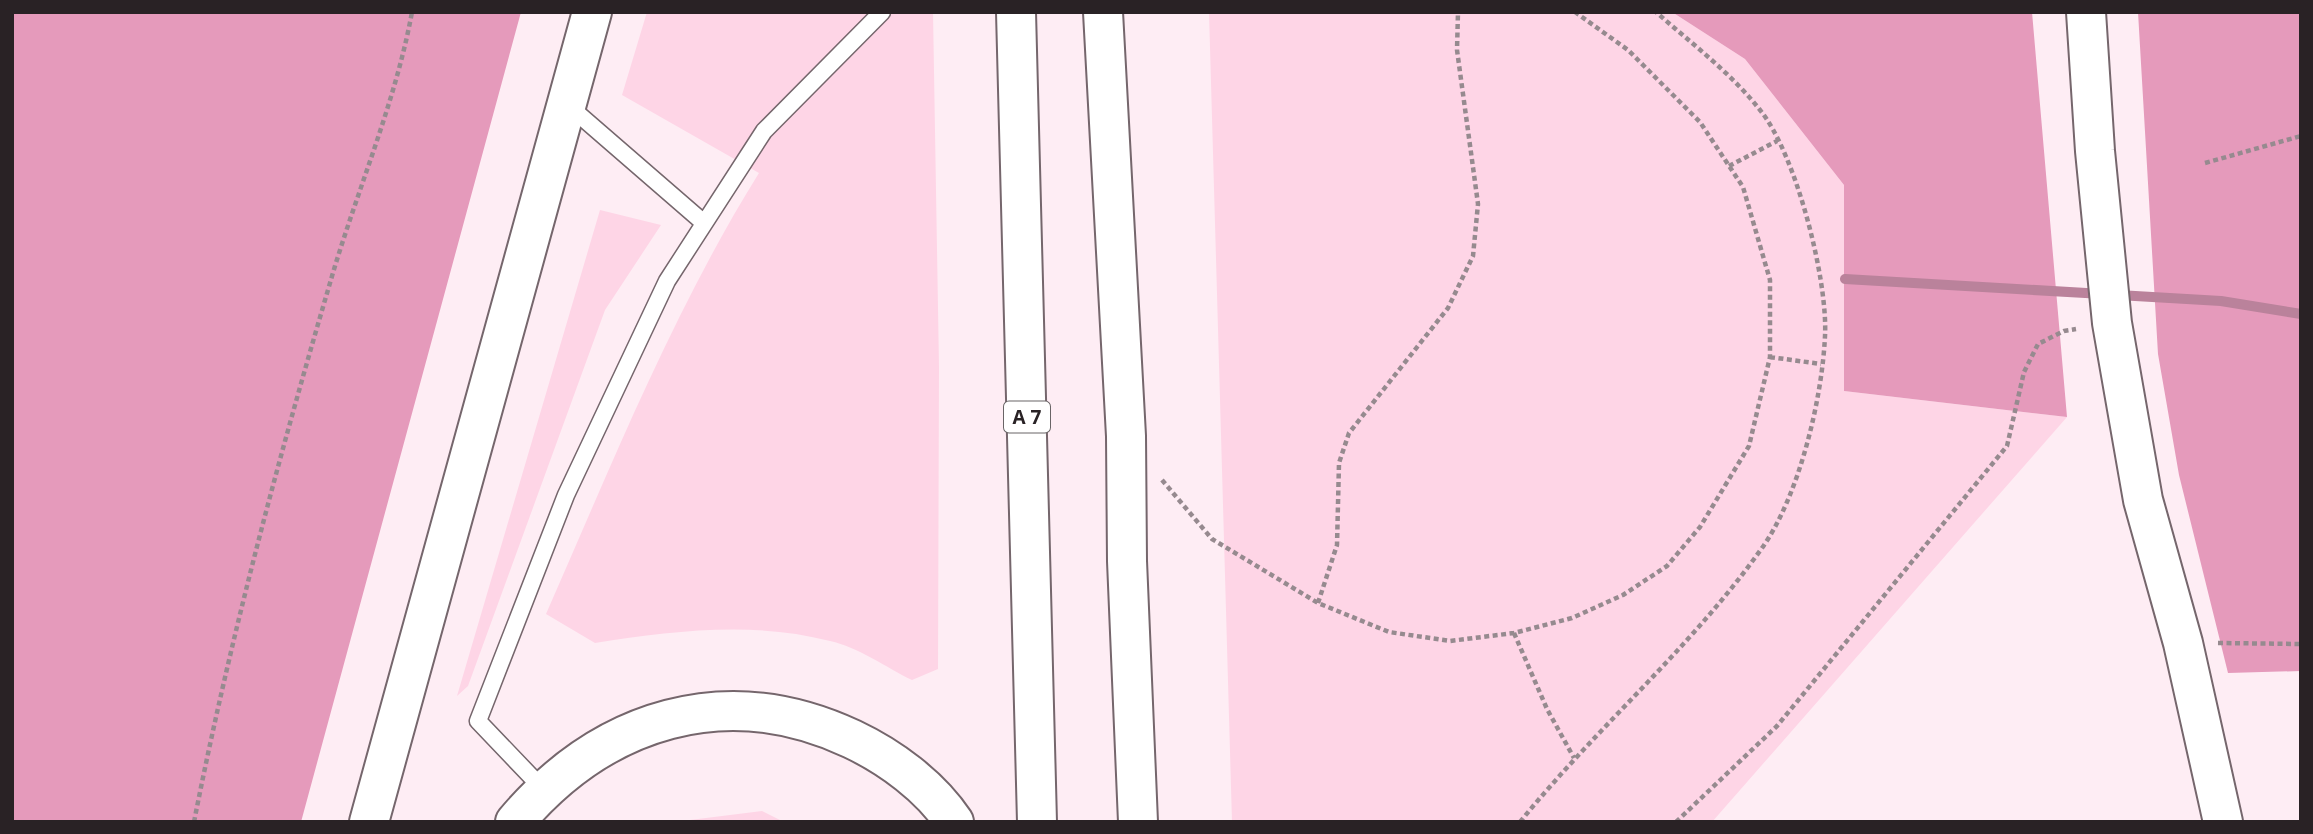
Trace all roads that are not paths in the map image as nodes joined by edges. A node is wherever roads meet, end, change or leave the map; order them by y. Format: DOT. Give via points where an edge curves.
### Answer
graph roads {
  1 [pos="592,12"];
  2 [pos="882,12"];
  3 [pos="1016,12"];
  4 [pos="1103,12"];
  5 [pos="2086,12"];
  6 [pos="567,105"];
  7 [pos="704,223"];
  8 [pos="543,789"];
  9 [pos="369,822"];
  10 [pos="515,822"];
  11 [pos="954,822"];
  12 [pos="1037,822"];
  13 [pos="1138,822"];
  14 [pos="2223,822"];
  1 -- 6 [label="main road"];
  2 -- 7 [label="lane" via="764,131"];
  3 -- 12 [label="main road, A 7"];
  4 -- 13 [label="main road" via="1126,436"];
  5 -- 14 [label="main road" via="2112,323 2143,500 2183,643"];
  6 -- 7 [label="lane"];
  6 -- 9 [label="main road"];
  7 -- 8 [label="lane" via="667,281 566,495 478,721"];
  8 -- 10 [label="main road"];
  8 -- 11 [label="main road" via="583,757 628,733 676,717 727,711 778,714 827,727 873,749 915,779"];
}
